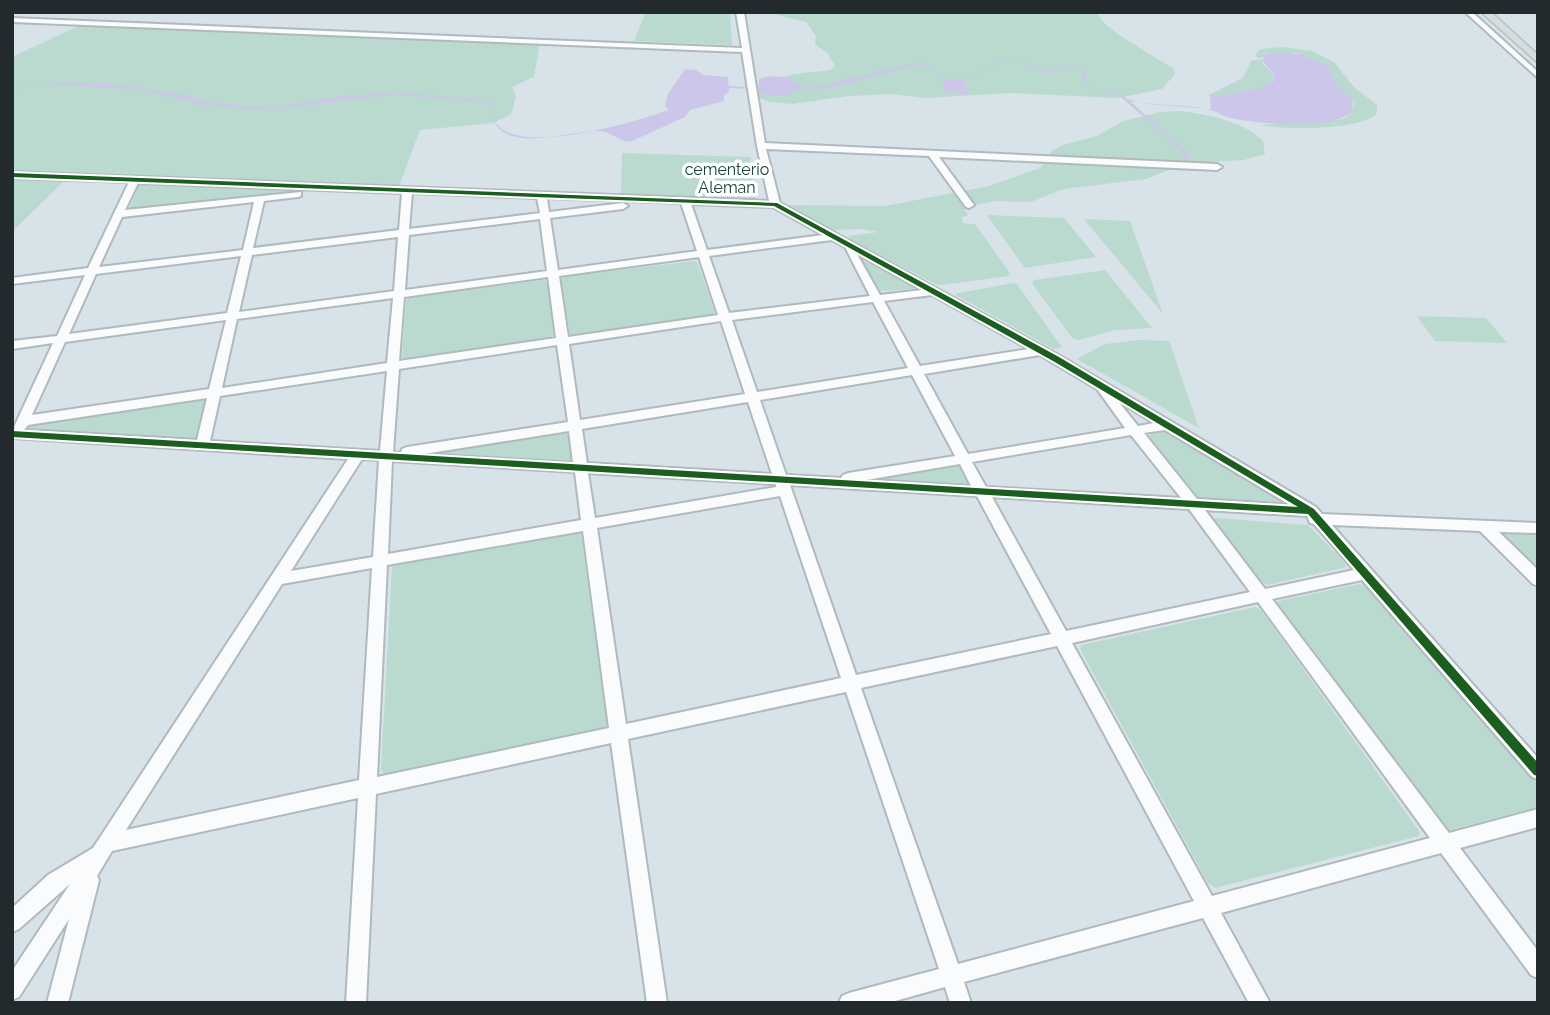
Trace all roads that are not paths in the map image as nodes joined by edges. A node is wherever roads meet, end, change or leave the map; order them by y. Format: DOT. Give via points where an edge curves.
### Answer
graph roads {
  1 [pos="740,12"];
  2 [pos="1468,12"];
  3 [pos="1485,12"];
  4 [pos="12,20"];
  5 [pos="745,50"];
  6 [pos="1538,60"];
  7 [pos="1538,75"];
  8 [pos="761,146"];
  9 [pos="931,153"];
  10 [pos="1217,167"];
  11 [pos="12,175"];
  12 [pos="134,181"];
  13 [pos="346,189"];
  14 [pos="407,191"];
  15 [pos="542,196"];
  16 [pos="260,198"];
  17 [pos="662,200"];
  18 [pos="685,201"];
  19 [pos="775,204"];
  20 [pos="969,205"];
  21 [pos="119,215"];
  22 [pos="545,216"];
  23 [pos="403,234"];
  24 [pos="830,237"];
  25 [pos="848,247"];
  26 [pos="248,253"];
  27 [pos="703,254"];
  28 [pos="92,272"];
  29 [pos="554,275"];
  30 [pos="12,281"];
  31 [pos="932,292"];
  32 [pos="398,295"];
  33 [pos="877,298"];
  34 [pos="233,317"];
  35 [pos="725,317"];
  36 [pos="61,339"];
  37 [pos="563,341"];
  38 [pos="12,345"];
  39 [pos="1041,351"];
  40 [pos="393,366"];
  41 [pos="916,371"];
  42 [pos="1096,383"];
  43 [pos="215,393"];
  44 [pos="753,397"];
  45 [pos="23,421"];
  46 [pos="575,425"];
  47 [pos="1168,425"];
  48 [pos="1134,431"];
  49 [pos="14,434"];
  50 [pos="202,446"];
  51 [pos="357,456"];
  52 [pos="388,457"];
  53 [pos="965,459"];
  54 [pos="582,470"];
  55 [pos="822,482"];
  56 [pos="783,485"];
  57 [pos="985,495"];
  58 [pos="1195,508"];
  59 [pos="1315,515"];
  60 [pos="590,524"];
  61 [pos="1483,525"];
  62 [pos="1538,528"];
  63 [pos="380,561"];
  64 [pos="1366,573"];
  65 [pos="278,579"];
  66 [pos="1538,580"];
  67 [pos="1261,595"];
  68 [pos="1062,638"];
  69 [pos="851,683"];
  70 [pos="619,733"];
  71 [pos="1538,771"];
  72 [pos="368,786"];
  73 [pos="1538,818"];
  74 [pos="1445,843"];
  75 [pos="101,853"];
  76 [pos="1208,907"];
  77 [pos="12,922"];
  78 [pos="1538,968"];
  79 [pos="951,975"];
  80 [pos="12,990"];
  81 [pos="57,1003"];
  82 [pos="356,1003"];
  83 [pos="657,1003"];
  84 [pos="849,1003"];
  85 [pos="961,1003"];
  86 [pos="1260,1003"];
  1 -- 5 [label="street"];
  2 -- 7 [label="street"];
  3 -- 6 [label="main road"];
  4 -- 5 [label="street"];
  5 -- 8 [label="street"];
  8 -- 9 [label="street"];
  8 -- 19 [label="street"];
  9 -- 10 [label="street"];
  9 -- 20 [label="street"];
  11 -- 12 [label="street"];
  12 -- 13 [label="street"];
  12 -- 21 [label="street"];
  13 -- 14 [label="street"];
  13 -- 16 [label="street"];
  14 -- 15 [label="street"];
  14 -- 23 [label="street"];
  15 -- 17 [label="street"];
  15 -- 22 [label="street"];
  16 -- 21 [label="street"];
  16 -- 26 [label="street"];
  17 -- 18 [label="street"];
  17 -- 22 [label="street"];
  18 -- 19 [label="street"];
  18 -- 27 [label="street"];
  19 -- 24 [label="street"];
  21 -- 28 [label="street"];
  22 -- 23 [label="street"];
  22 -- 29 [label="street"];
  23 -- 26 [label="street"];
  23 -- 32 [label="street"];
  24 -- 25 [label="street"];
  24 -- 27 [label="street"];
  25 -- 31 [label="street"];
  25 -- 33 [label="street"];
  26 -- 28 [label="street"];
  26 -- 34 [label="street"];
  27 -- 29 [label="street"];
  27 -- 35 [label="street"];
  28 -- 30 [label="street"];
  28 -- 36 [label="street"];
  29 -- 32 [label="street"];
  29 -- 37 [label="street"];
  31 -- 33 [label="street"];
  31 -- 39 [label="street"];
  32 -- 34 [label="street"];
  32 -- 40 [label="street"];
  33 -- 35 [label="street"];
  33 -- 41 [label="street"];
  34 -- 36 [label="street"];
  34 -- 43 [label="street"];
  35 -- 37 [label="street"];
  35 -- 44 [label="street"];
  36 -- 38 [label="street"];
  36 -- 45 [label="street"];
  37 -- 40 [label="street"];
  37 -- 46 [label="street"];
  39 -- 41 [label="street"];
  39 -- 42 [label="street"];
  40 -- 43 [label="street"];
  40 -- 52 [label="street"];
  41 -- 44 [label="street"];
  41 -- 53 [label="street"];
  42 -- 47 [label="street"];
  42 -- 48 [label="street"];
  43 -- 45 [label="street"];
  43 -- 50 [label="street"];
  44 -- 46 [label="street"];
  44 -- 56 [label="street"];
  45 -- 49 [label="street"];
  46 -- 52 [label="street"];
  46 -- 54 [label="street"];
  47 -- 48 [label="street"];
  47 -- 59 [label="street"];
  48 -- 53 [label="street"];
  48 -- 58 [label="street"];
  49 -- 50 [label="street"];
  50 -- 51 [label="street"];
  51 -- 52 [label="street"];
  51 -- 65 [label="street"];
  52 -- 54 [label="street"];
  52 -- 63 [label="street"];
  53 -- 55 [label="street"];
  53 -- 57 [label="street"];
  54 -- 56 [label="street"];
  54 -- 60 [label="street"];
  55 -- 56 [label="street"];
  55 -- 57 [label="street"];
  56 -- 57 [label="street"];
  56 -- 60 [label="street"];
  56 -- 69 [label="street"];
  57 -- 58 [label="street"];
  57 -- 68 [label="street"];
  58 -- 59 [label="street"];
  58 -- 67 [label="street"];
  59 -- 61 [label="street"];
  59 -- 64 [label="street"];
  60 -- 63 [label="street"];
  60 -- 70 [label="street"];
  61 -- 62 [label="street"];
  61 -- 66 [label="street"];
  63 -- 65 [label="street"];
  63 -- 72 [label="street"];
  64 -- 67 [label="street"];
  64 -- 71 [label="street"];
  65 -- 75 [label="street"];
  67 -- 68 [label="street"];
  67 -- 74 [label="street"];
  68 -- 69 [label="street"];
  68 -- 76 [label="street"];
  69 -- 70 [label="street"];
  69 -- 79 [label="street"];
  70 -- 72 [label="street"];
  70 -- 83 [label="street"];
  72 -- 75 [label="street"];
  72 -- 82 [label="street"];
  73 -- 74 [label="street"];
  74 -- 76 [label="street"];
  74 -- 78 [label="street"];
  75 -- 77 [label="street" via="55,882"];
  75 -- 80 [label="street"];
  75 -- 81 [label="street"];
  76 -- 79 [label="street"];
  76 -- 86 [label="street"];
  79 -- 84 [label="street"];
  79 -- 85 [label="street"];
}
